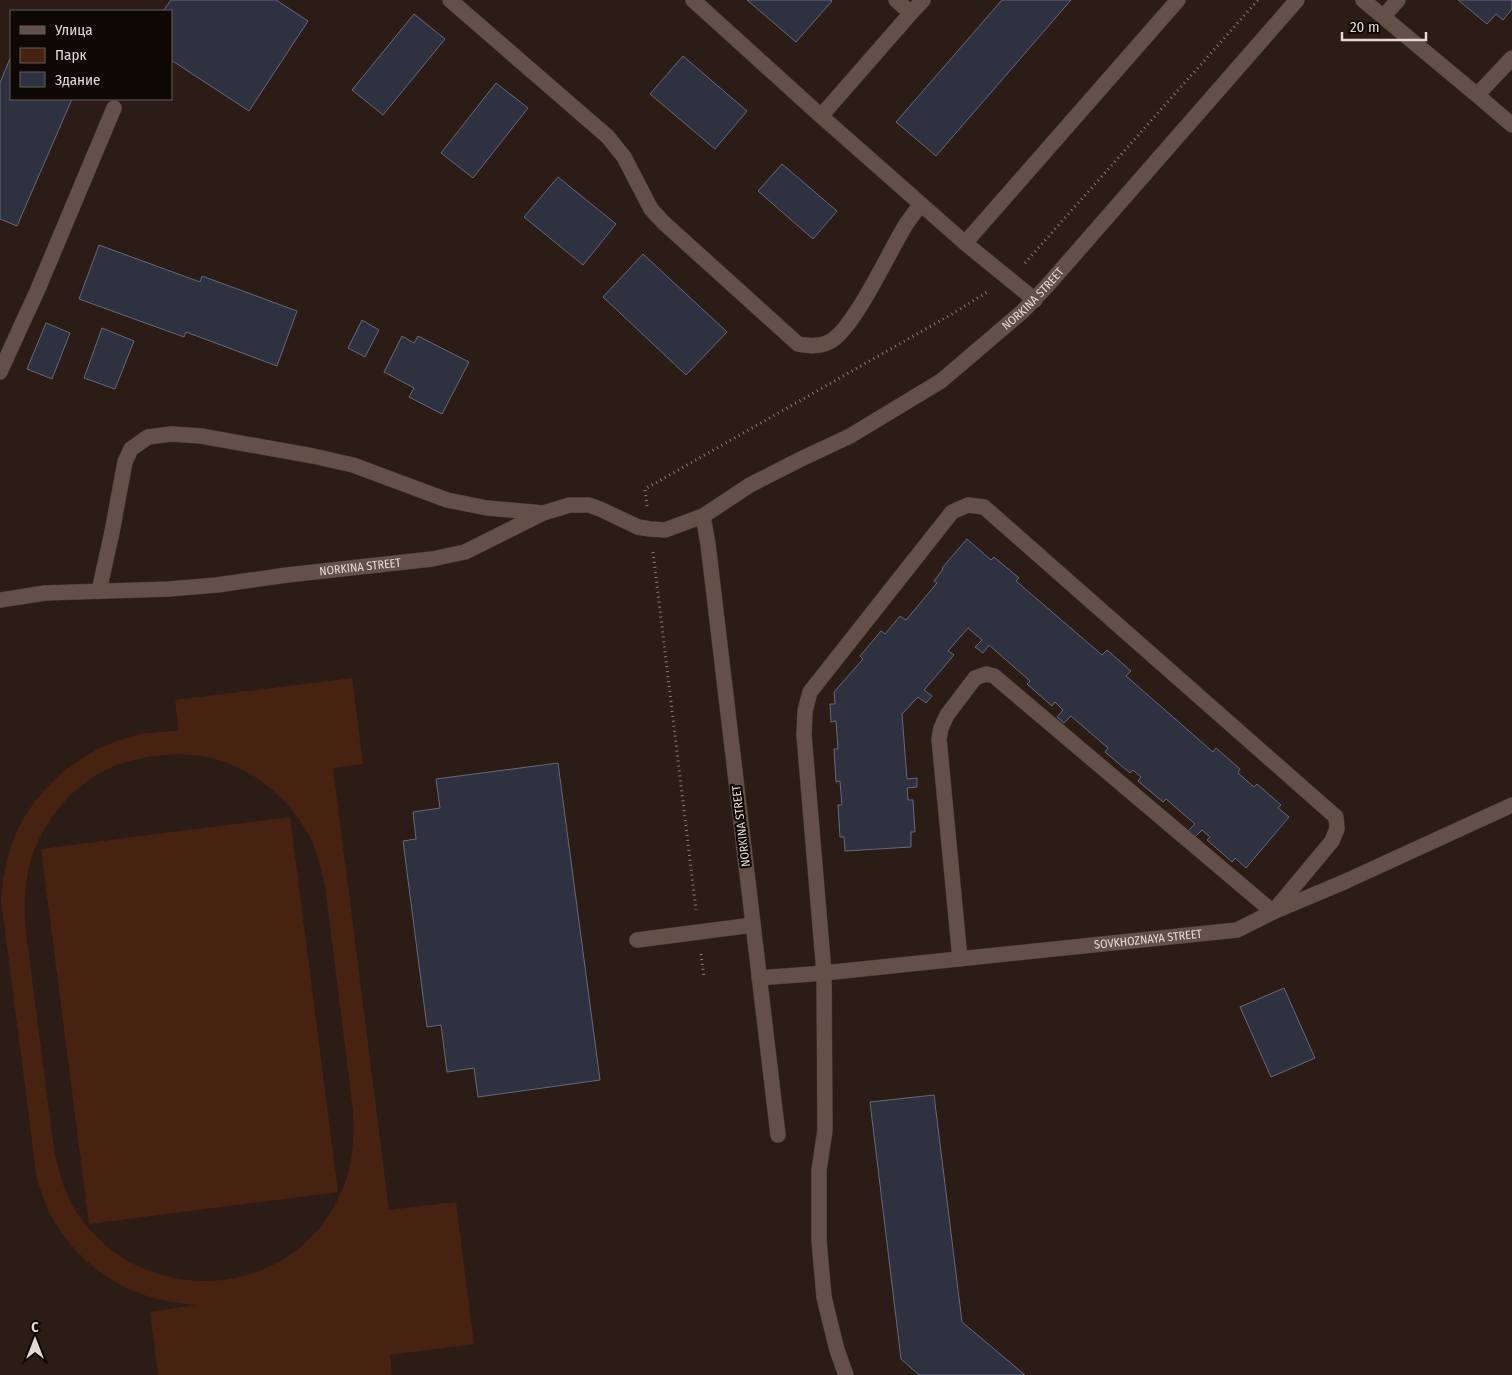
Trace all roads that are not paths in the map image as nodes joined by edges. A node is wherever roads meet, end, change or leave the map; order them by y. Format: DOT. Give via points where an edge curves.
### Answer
graph roads {
  1 [pos="450,0"];
  2 [pos="693,0"];
  3 [pos="896,0"];
  4 [pos="923,0"];
  5 [pos="1178,0"];
  6 [pos="1297,0"];
  7 [pos="1362,0"];
  8 [pos="1398,0"];
  9 [pos="911,13"];
  10 [pos="1383,17"];
  11 [pos="1512,58"];
  12 [pos="1477,95"];
  13 [pos="114,108"];
  14 [pos="821,116"];
  15 [pos="1512,125"];
  16 [pos="921,204"];
  17 [pos="966,243"];
  18 [pos="1034,300"];
  19 [pos="0,372"];
  20 [pos="543,513"];
  21 [pos="703,516"];
  22 [pos="100,591"];
  23 [pos="0,600"];
  24 [pos="1512,805"];
  25 [pos="1273,912"];
  26 [pos="753,926"];
  27 [pos="637,940"];
  28 [pos="960,959"];
  29 [pos="824,973"];
  30 [pos="759,978"];
  31 [pos="778,1135"];
  32 [pos="846,1375"];
  1 -- 16 [label="street" via="608,137 624,157 650,209 798,344 813,347 830,342 845,329"];
  2 -- 14 [label="street"];
  3 -- 9 [label="street"];
  4 -- 9 [label="street"];
  5 -- 17 [label="street"];
  6 -- 18 [label="street, NORKINA STREET"];
  7 -- 10 [label="street"];
  8 -- 10 [label="street"];
  9 -- 14 [label="street"];
  10 -- 12 [label="street"];
  11 -- 12 [label="street"];
  12 -- 15 [label="street"];
  13 -- 19 [label="street"];
  14 -- 16 [label="street"];
  16 -- 17 [label="street"];
  17 -- 18 [label="street"];
  18 -- 21 [label="street, NORKINA STREET" via="941,380 850,436 750,485"];
  20 -- 21 [label="street, NORKINA STREET" via="570,505 589,506 638,527 665,530"];
  20 -- 22 [label="street, NORKINA STREET" via="465,552 432,559 217,585"];
  20 -- 22 [label="street" via="487,508 447,500 353,465 314,456 201,436 171,434 148,437 131,449 124,462"];
  21 -- 26 [label="street, NORKINA STREET"];
  22 -- 23 [label="street, NORKINA STREET" via="45,593"];
  24 -- 25 [label="street, SOVKHOZNAYA STREET"];
  25 -- 28 [label="street, SOVKHOZNAYA STREET" via="1237,930"];
  25 -- 28 [label="street" via="994,676 986,674 975,678 947,714 939,739"];
  25 -- 29 [label="street" via="1332,841 1337,829 1336,817 984,507 968,504 952,512 810,692 804,735"];
  26 -- 27 [label="street"];
  26 -- 30 [label="street, NORKINA STREET"];
  28 -- 29 [label="street, SOVKHOZNAYA STREET"];
  29 -- 30 [label="street, SOVKHOZNAYA STREET"];
  29 -- 32 [label="street" via="825,1130 819,1170 819,1240 824,1298"];
  30 -- 31 [label="street, NORKINA STREET"];
}
